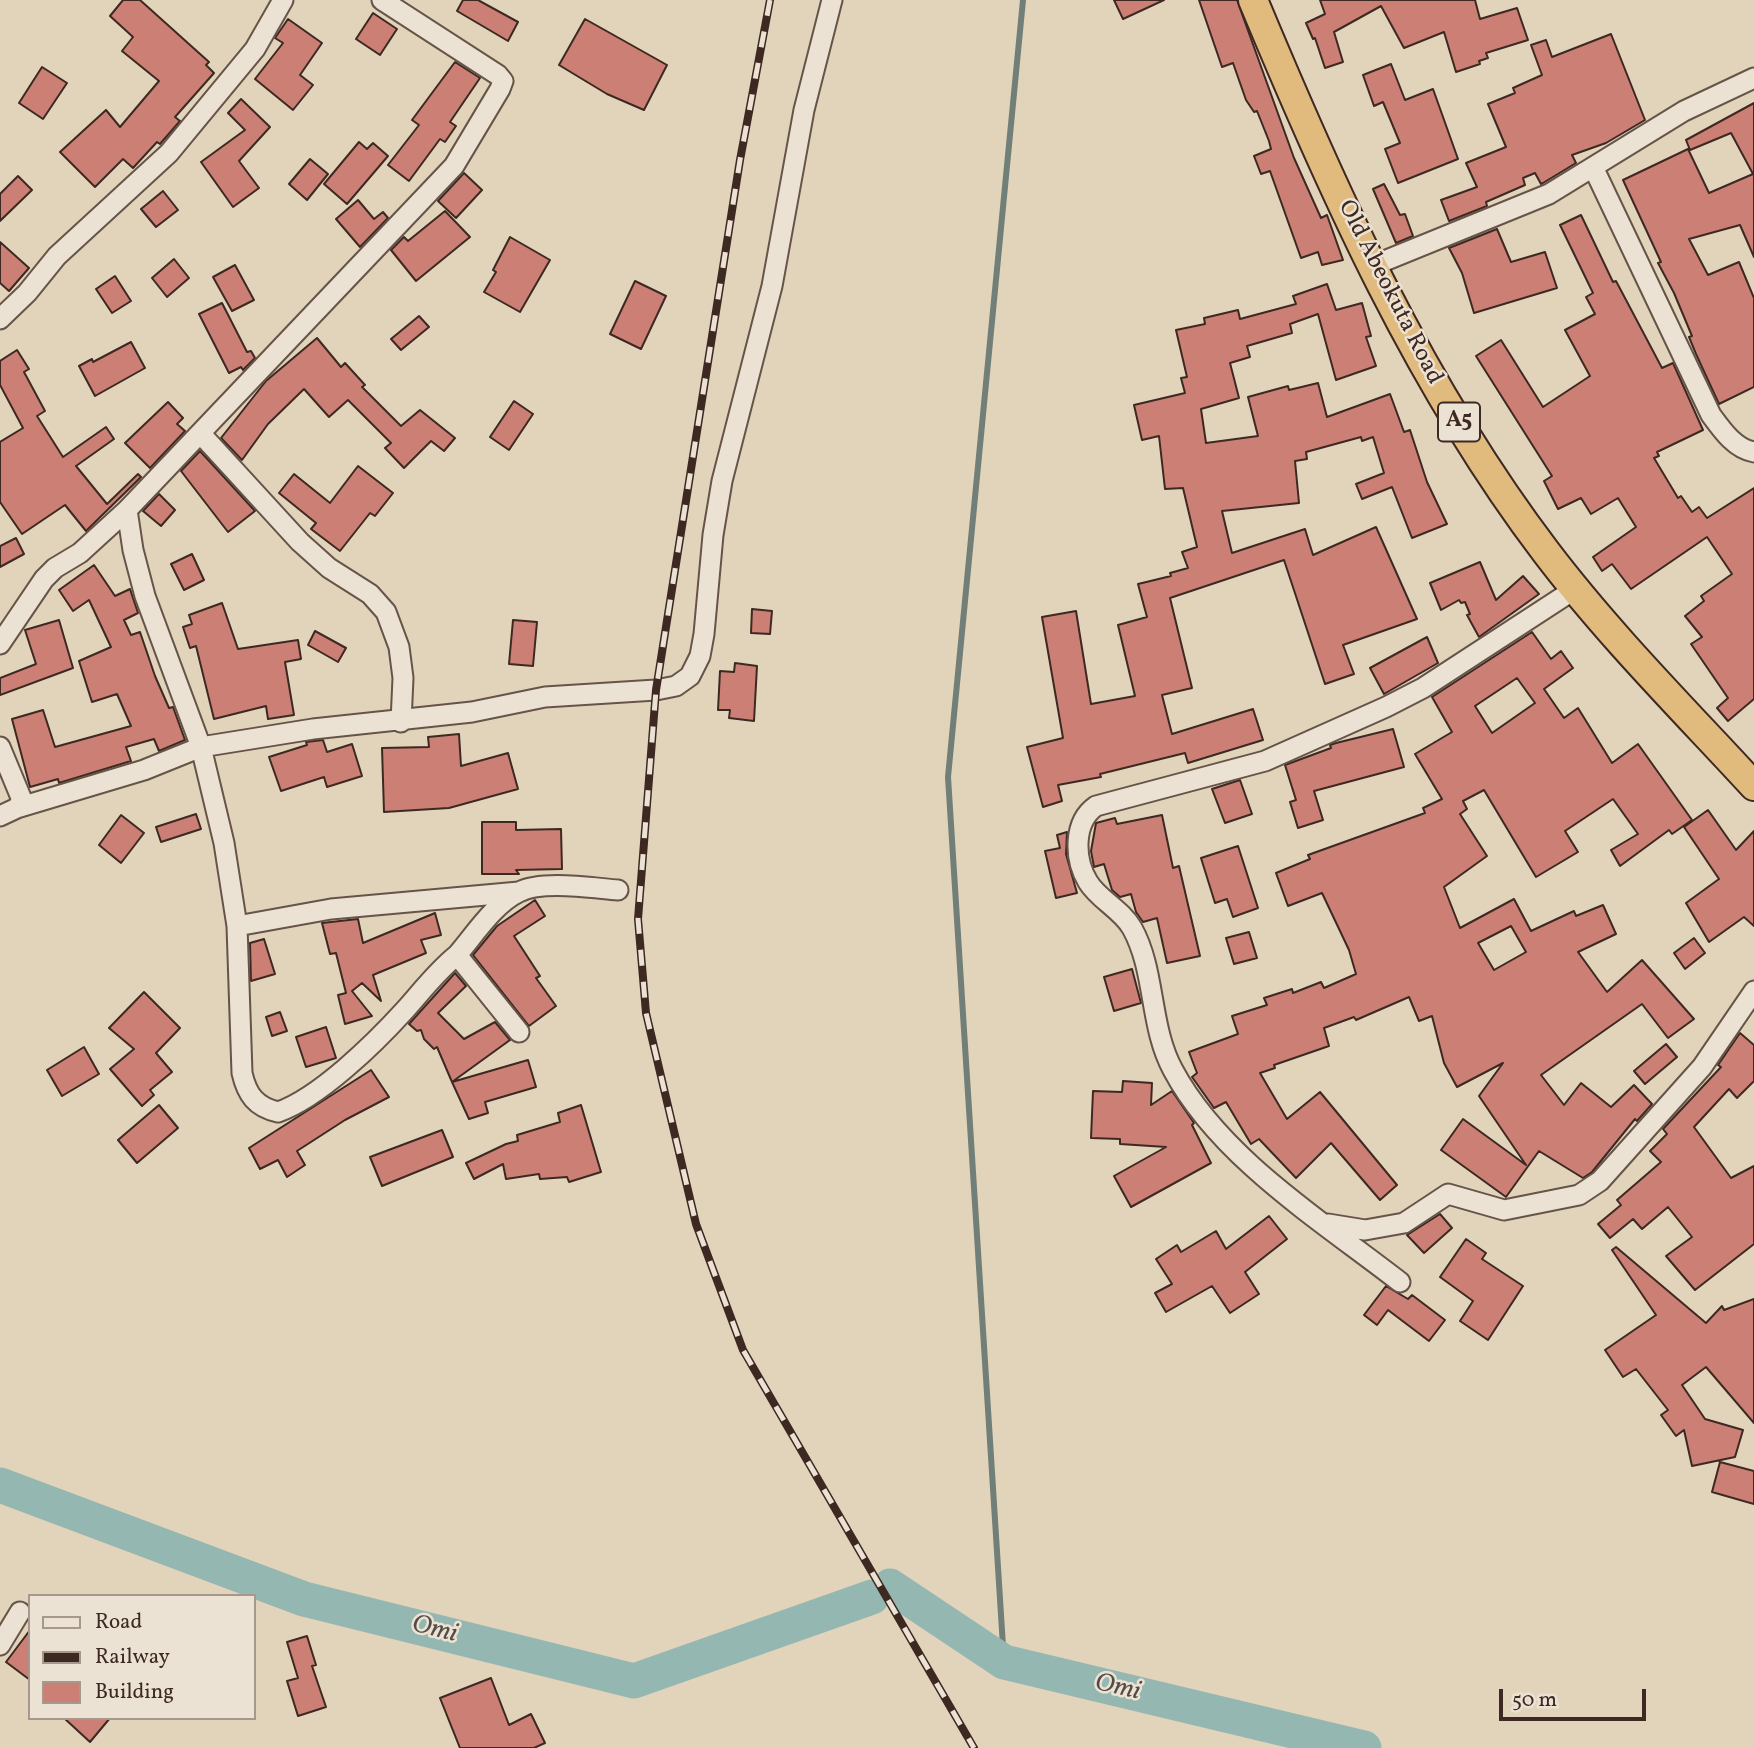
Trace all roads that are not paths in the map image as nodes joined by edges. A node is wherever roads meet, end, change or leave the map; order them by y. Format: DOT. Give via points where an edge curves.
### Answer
graph roads {
  1 [pos="283,0"];
  2 [pos="382,0"];
  3 [pos="832,0"];
  4 [pos="1253,0"];
  5 [pos="1754,78"];
  6 [pos="1594,169"];
  7 [pos="1372,266"];
  8 [pos="0,318"];
  9 [pos="201,434"];
  10 [pos="1754,452"];
  11 [pos="127,510"];
  12 [pos="1575,589"];
  13 [pos="0,643"];
  14 [pos="401,722"];
  15 [pos="0,747"];
  16 [pos="201,747"];
  17 [pos="1754,786"];
  18 [pos="8,812"];
  19 [pos="618,890"];
  20 [pos="519,892"];
  21 [pos="237,926"];
  22 [pos="457,955"];
  23 [pos="1754,991"];
  24 [pos="519,1031"];
  25 [pos="1323,1224"];
  26 [pos="1400,1282"];
  27 [pos="20,1612"];
  28 [pos="0,1645"];
  1 -- 8 [label="street" via="255,49 169,153 57,256"];
  2 -- 9 [label="street" via="498,75 503,81 500,89 454,166"];
  3 -- 14 [label="street" via="804,110 772,286 722,481 704,634 690,676 656,691 545,697"];
  4 -- 7 [label="highway, Old Abeokuta Road / A5" via="1305,125"];
  5 -- 6 [label="street" via="1684,111"];
  6 -- 7 [label="street" via="1538,199"];
  6 -- 10 [label="street" via="1711,415 1725,433"];
  7 -- 12 [label="highway, Old Abeokuta Road / A5" via="1450,408"];
  9 -- 11 [label="street"];
  9 -- 14 [label="street" via="300,542 329,568 370,594 386,612 401,657"];
  11 -- 13 [label="street" via="44,579"];
  11 -- 16 [label="street" via="145,596"];
  12 -- 17 [label="highway, Old Abeokuta Road / A5"];
  12 -- 25 [label="street" via="1386,707 1265,761 1096,806 1083,820 1078,842 1081,863 1089,884 1132,928 1161,1042 1173,1070 1203,1114 1278,1190"];
  14 -- 16 [label="street" via="313,729"];
  15 -- 18 [label="street" via="22,800"];
  16 -- 18 [label="street" via="144,770"];
  16 -- 21 [label="street"];
  19 -- 20 [label="street" via="555,886"];
  20 -- 21 [label="street" via="331,909"];
  20 -- 22 [label="street" via="494,912"];
  21 -- 22 [label="street" via="242,1073 256,1103 278,1112 320,1089"];
  22 -- 24 [label="street"];
  23 -- 25 [label="street" via="1702,1067 1600,1181 1579,1195 1504,1210 1448,1194 1404,1223 1365,1230"];
  25 -- 26 [label="street"];
  27 -- 28 [label="street"];
}
